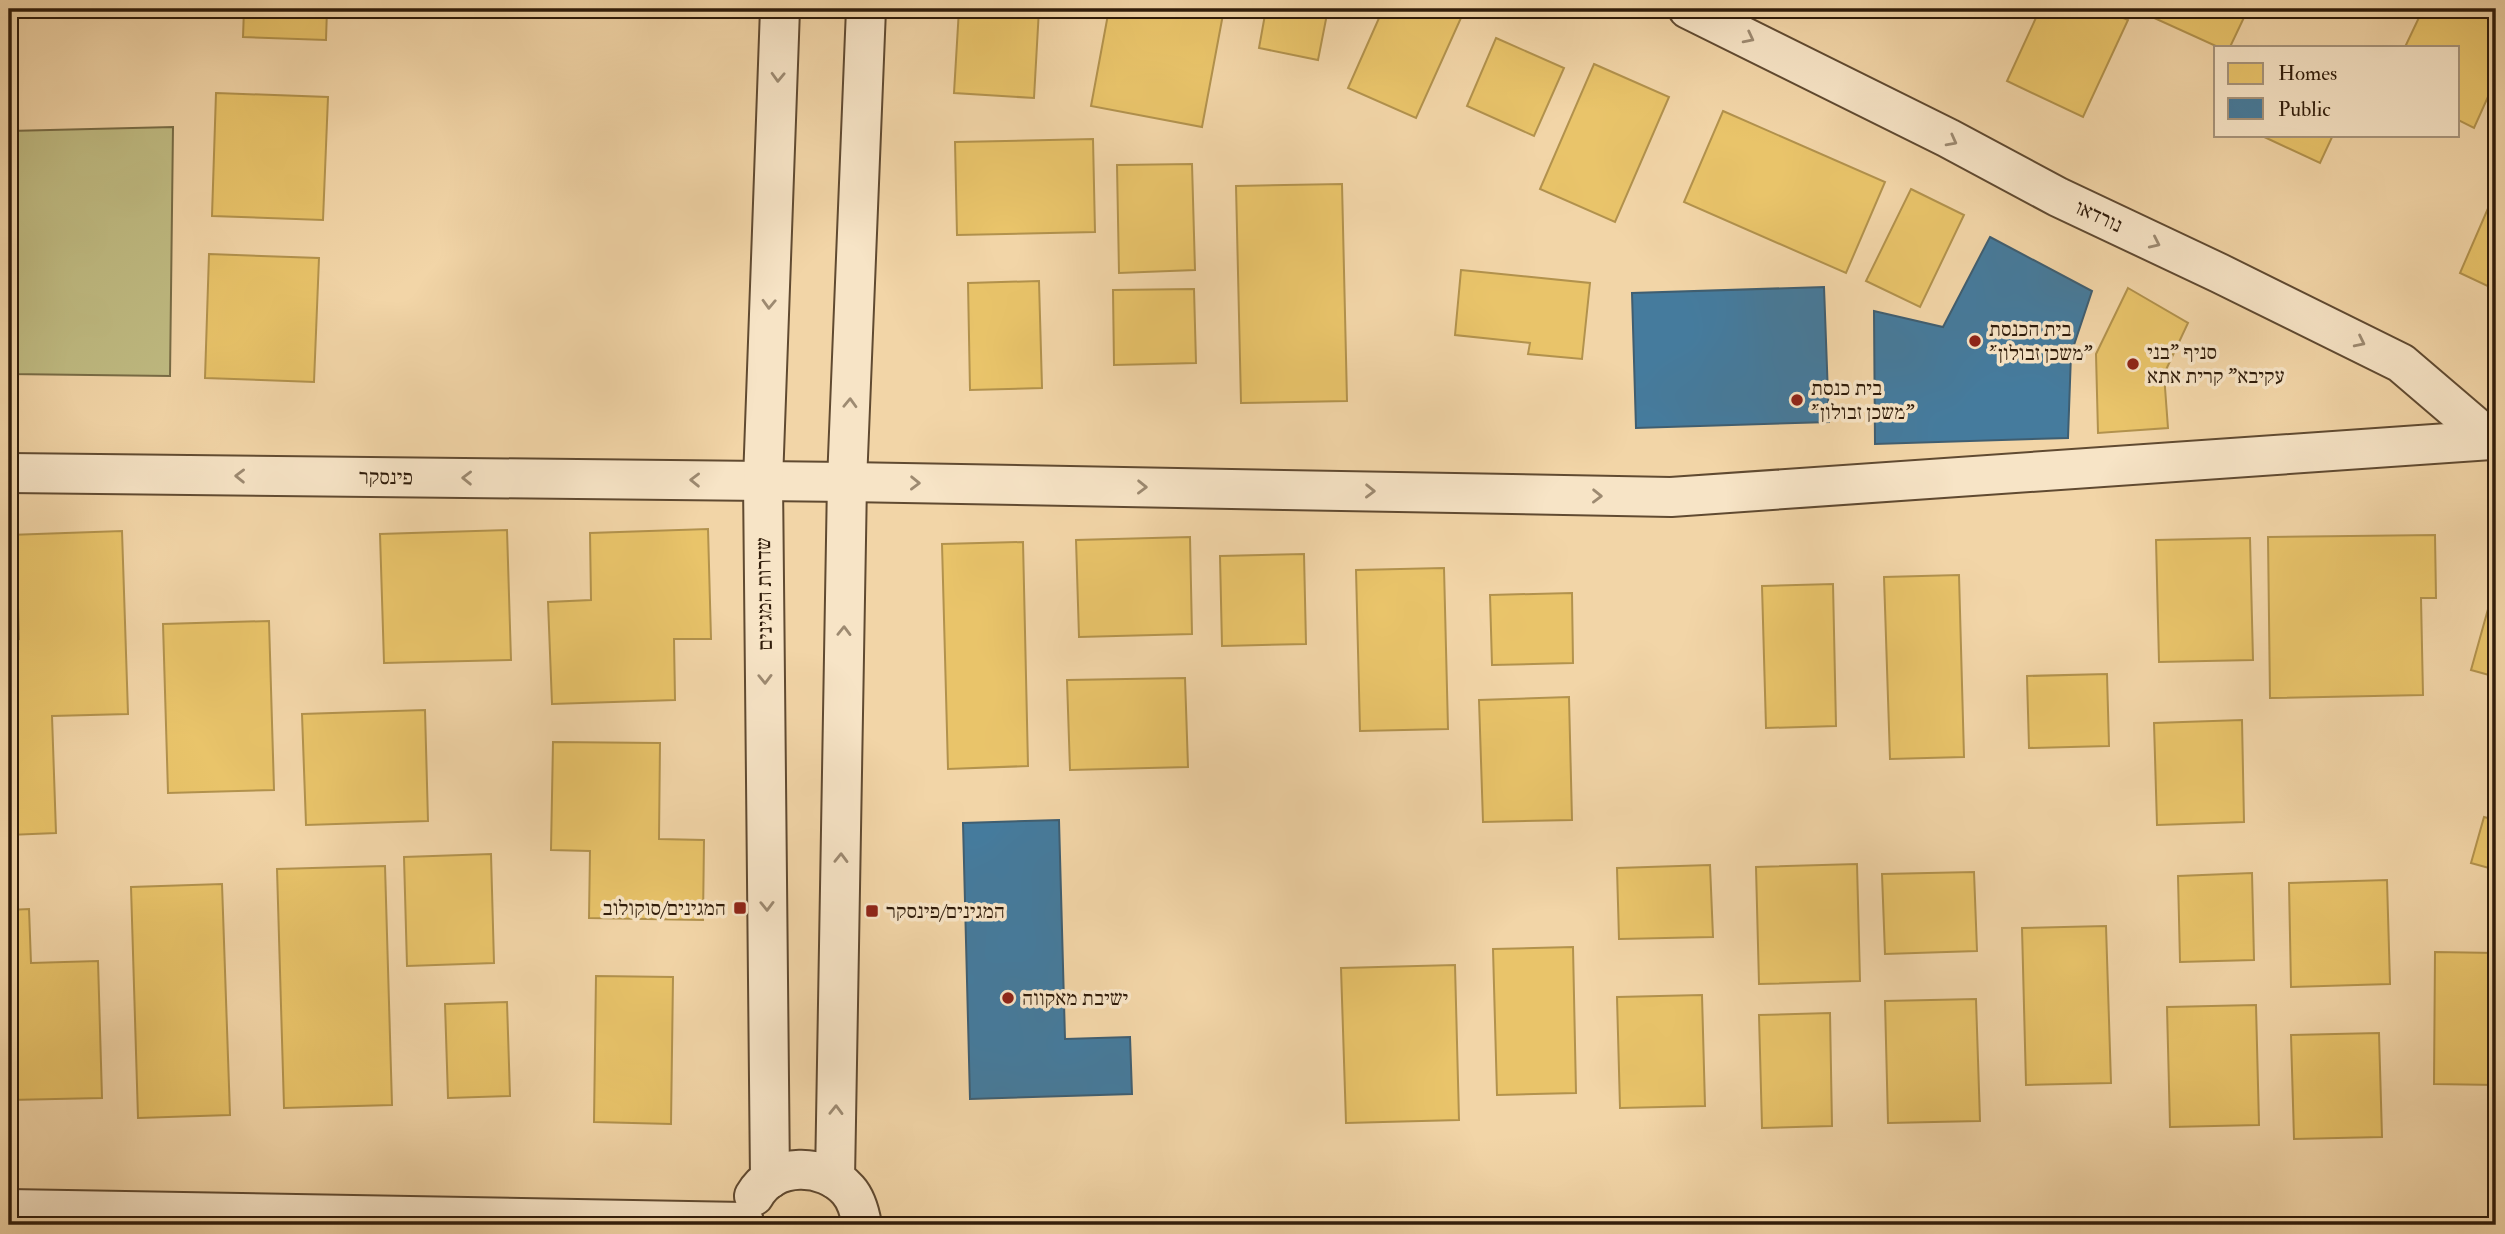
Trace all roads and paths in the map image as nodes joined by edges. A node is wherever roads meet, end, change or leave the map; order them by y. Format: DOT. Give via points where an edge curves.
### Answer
graph roads {
  1 [pos="780,9"];
  2 [pos="866,9"];
  3 [pos="1688,9"];
  4 [pos="2494,441"];
  5 [pos="9,473"];
  6 [pos="763,481"];
  7 [pos="847,482"];
  8 [pos="835,1178"];
  9 [pos="770,1179"];
  10 [pos="9,1209"];
  11 [pos="744,1224"];
  12 [pos="862,1225"];
  1 -- 6 [label="street, שדרות המגינים, one-way"];
  7 -- 2 [label="street, one-way"];
  3 -- 4 [label="street, נורדאו, one-way" via="2058,197 2401,363"];
  7 -- 4 [label="street, פינסקר, one-way" via="1671,497"];
  6 -- 5 [label="street, פינסקר, one-way"];
  6 -- 7 [label="street, פינסקר"];
  6 -- 9 [label="street, שדרות המגינים, one-way"];
  8 -- 7 [label="street, one-way"];
  8 -- 9 [label="street" via="802,1169"];
  8 -- 12 [label="street" via="850,1192"];
  9 -- 11 [label="street" via="748,1206"];
  10 -- 11 [label="street"];
}
